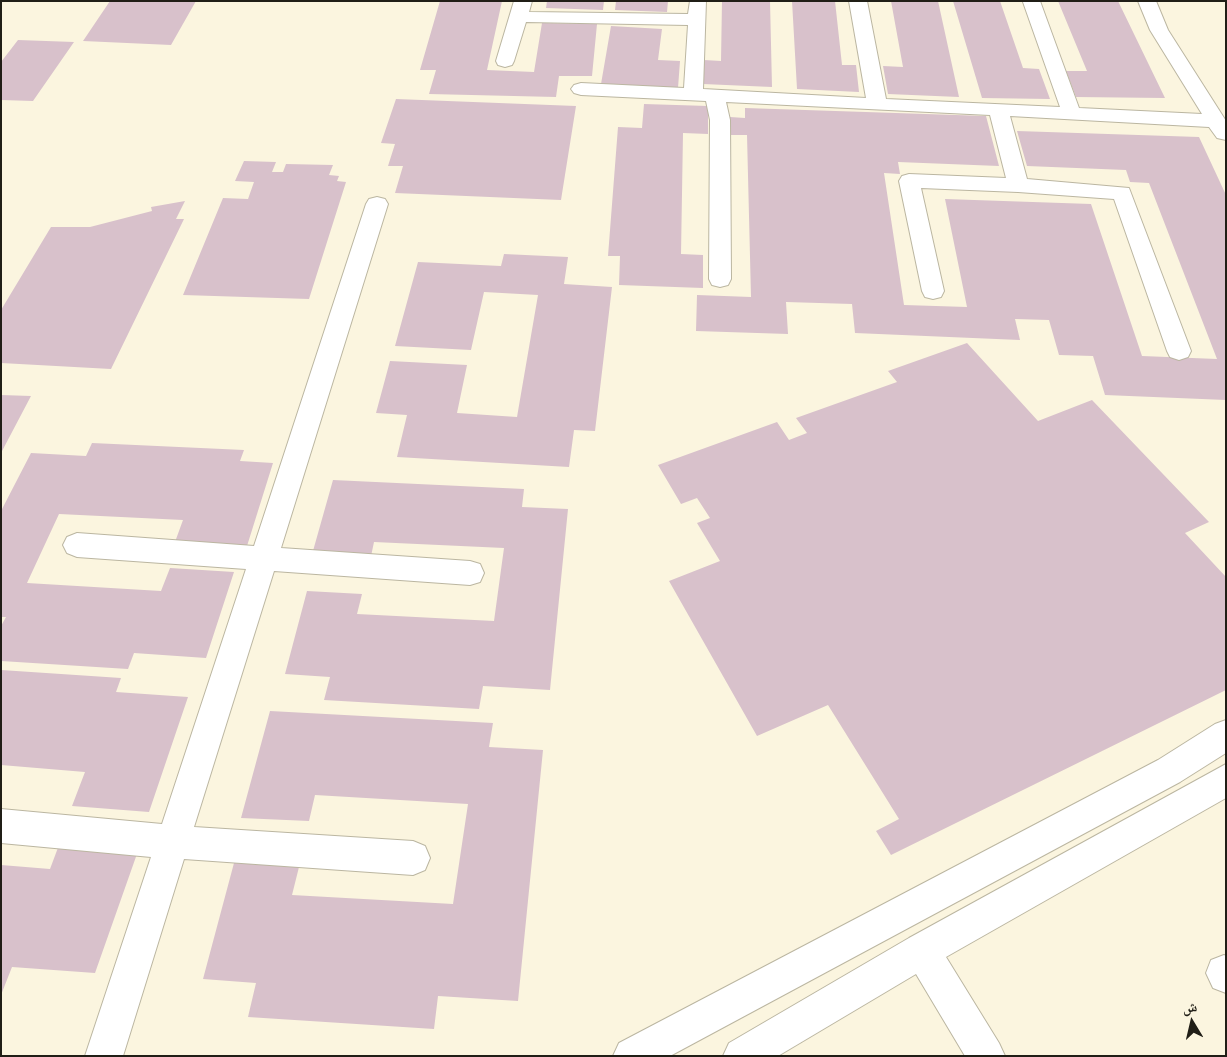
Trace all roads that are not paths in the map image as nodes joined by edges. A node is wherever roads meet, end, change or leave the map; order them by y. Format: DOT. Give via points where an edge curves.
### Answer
graph roads {
  1 [pos="698,1"];
  2 [pos="858,1"];
  3 [pos="1147,1"];
  4 [pos="1032,2"];
  5 [pos="521,9"];
  6 [pos="1169,9"];
  7 [pos="697,20"];
  8 [pos="505,61"];
  9 [pos="581,89"];
  10 [pos="693,94"];
  11 [pos="715,96"];
  12 [pos="877,104"];
  13 [pos="999,110"];
  14 [pos="1072,114"];
  15 [pos="1223,121"];
  16 [pos="1018,185"];
  17 [pos="377,204"];
  18 [pos="720,278"];
  19 [pos="933,290"];
  20 [pos="1179,350"];
  21 [pos="77,545"];
  22 [pos="263,560"];
  23 [pos="470,574"];
  24 [pos="1226,735"];
  25 [pos="1226,780"];
  26 [pos="1,826"];
  27 [pos="173,842"];
  28 [pos="414,858"];
  29 [pos="922,951"];
  30 [pos="104,1056"];
  31 [pos="632,1056"];
  32 [pos="742,1056"];
  33 [pos="986,1056"];
  1 -- 7 [label="street"];
  2 -- 12 [label="street"];
  3 -- 15 [label="street" via="1159,30"];
  4 -- 14 [label="street"];
  5 -- 7 [label="street"];
  5 -- 8 [label="street"];
  6 -- 15 [label="street"];
  7 -- 10 [label="street"];
  9 -- 10 [label="street"];
  10 -- 11 [label="street"];
  11 -- 12 [label="street"];
  11 -- 18 [label="street" via="720,120"];
  12 -- 13 [label="street"];
  13 -- 14 [label="street"];
  13 -- 16 [label="street"];
  14 -- 15 [label="street"];
  16 -- 19 [label="street" via="909,181"];
  16 -- 20 [label="street" via="1122,193"];
  17 -- 22 [label="street"];
  21 -- 22 [label="street"];
  22 -- 23 [label="street"];
  22 -- 27 [label="street"];
  24 -- 31 [label="street" via="1169,771"];
  25 -- 29 [label="street"];
  26 -- 27 [label="street"];
  27 -- 28 [label="street"];
  27 -- 30 [label="street"];
  29 -- 32 [label="street"];
  29 -- 33 [label="street"];
}
